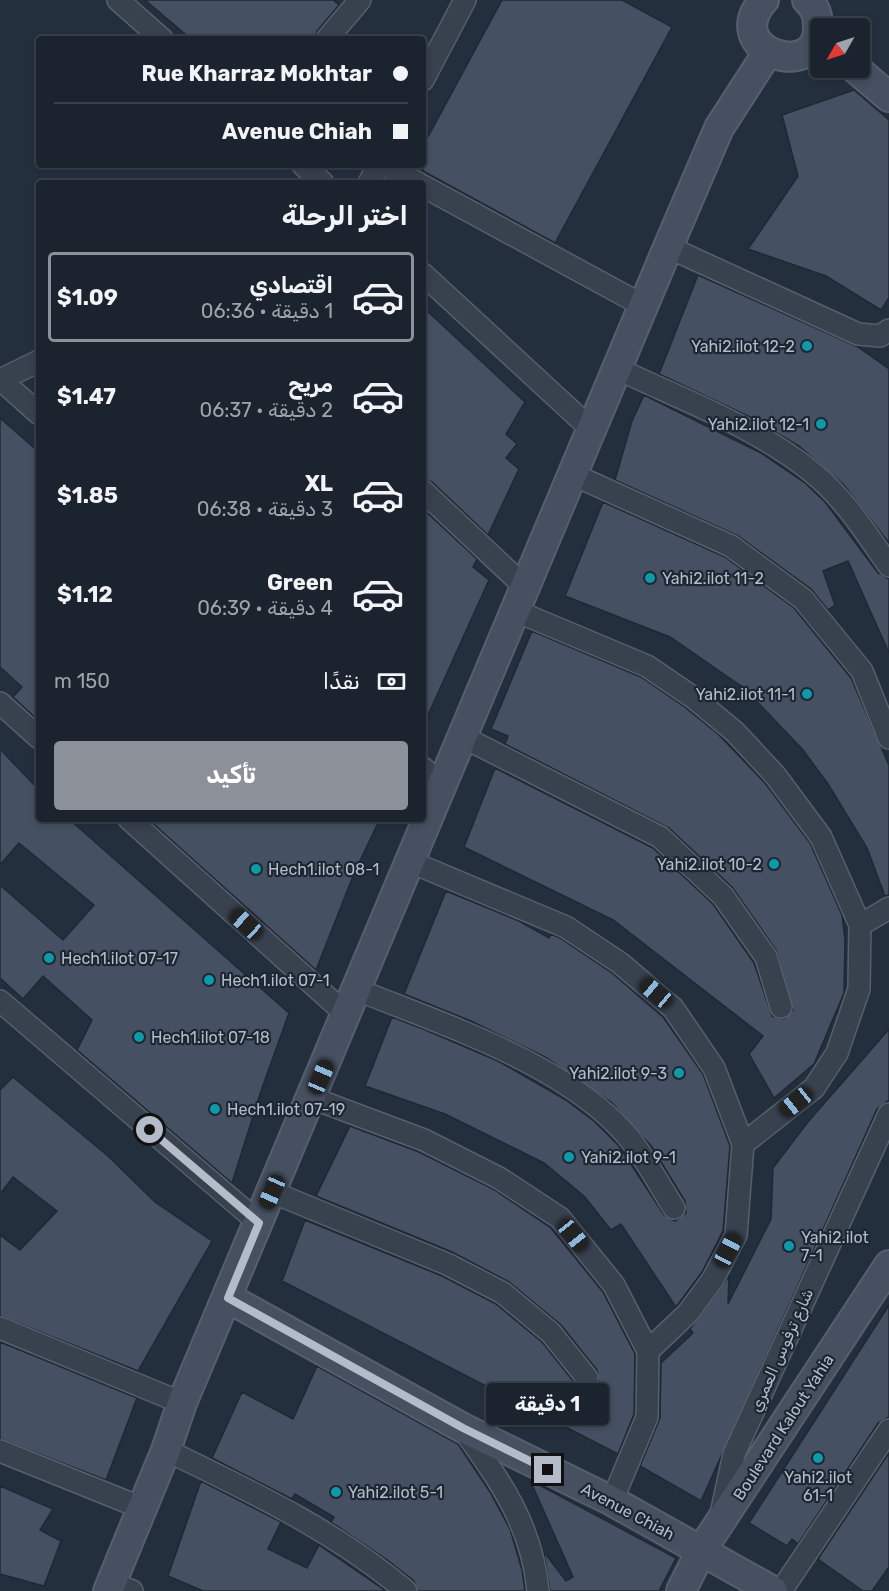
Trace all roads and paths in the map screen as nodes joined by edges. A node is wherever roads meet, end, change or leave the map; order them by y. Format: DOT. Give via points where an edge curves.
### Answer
graph roads {
  1 [pos="118,0"];
  2 [pos="360,0"];
  3 [pos="465,0"];
  4 [pos="807,0"];
  5 [pos="754,2"];
  6 [pos="818,18"];
  7 [pos="159,36"];
  8 [pos="330,36"];
  9 [pos="810,46"];
  10 [pos="768,52"];
  11 [pos="426,74"];
  12 [pos="867,78"];
  13 [pos="889,97"];
  14 [pos="306,168"];
  15 [pos="390,168"];
  16 [pos="320,180"];
  17 [pos="412,180"];
  18 [pos="426,188"];
  19 [pos="668,247"];
  20 [pos="426,277"];
  21 [pos="644,306"];
  22 [pos="889,330"];
  23 [pos="36,362"];
  24 [pos="618,369"];
  25 [pos="0,379"];
  26 [pos="36,411"];
  27 [pos="592,430"];
  28 [pos="574,475"];
  29 [pos="426,494"];
  30 [pos="889,566"];
  31 [pos="521,599"];
  32 [pos="0,703"];
  33 [pos="36,735"];
  34 [pos="463,737"];
  35 [pos="889,738"];
  36 [pos="433,777"];
  37 [pos="426,804"];
  38 [pos="133,822"];
  39 [pos="421,822"];
  40 [pos="411,862"];
  41 [pos="889,908"];
  42 [pos="860,925"];
  43 [pos="352,1002"];
  44 [pos="2,1007"];
  45 [pos="781,1007"];
  46 [pos="312,1098"];
  47 [pos="889,1114"];
  48 [pos="743,1144"];
  49 [pos="272,1192"];
  50 [pos="674,1208"];
  51 [pos="259,1223"];
  52 [pos="889,1264"];
  53 [pos="228,1298"];
  54 [pos="0,1328"];
  55 [pos="648,1351"];
  56 [pos="587,1378"];
  57 [pos="182,1403"];
  58 [pos="463,1428"];
  59 [pos="889,1430"];
  60 [pos="166,1450"];
  61 [pos="0,1451"];
  62 [pos="612,1502"];
  63 [pos="142,1508"];
  64 [pos="719,1525"];
  65 [pos="701,1551"];
  66 [pos="117,1588"];
  67 [pos="406,1591"];
  68 [pos="538,1591"];
  69 [pos="681,1591"];
  70 [pos="773,1591"];
  71 [pos="781,1591"];
  1 -- 7 [label="street"];
  2 -- 8 [label="street"];
  3 -- 11 [label="street"];
  4 -- 6 [label="main road"];
  5 -- 10 [label="main road" via="755,37"];
  9 -- 10 [label="main road" via="787,58"];
  10 -- 19 [label="main road" via="719,128"];
  12 -- 13 [label="main road"];
  14 -- 16 [label="street"];
  15 -- 17 [label="street"];
  18 -- 21 [label="street"];
  19 -- 21 [label="main road"];
  19 -- 22 [label="street" via="858,334 880,336"];
  20 -- 27 [label="street"];
  21 -- 24 [label="main road"];
  23 -- 25 [label="street"];
  24 -- 27 [label="main road"];
  24 -- 30 [label="street" via="760,437 814,474 861,525"];
  25 -- 26 [label="street"];
  27 -- 28 [label="main road"];
  28 -- 31 [label="main road"];
  28 -- 35 [label="street" via="731,546 803,599 862,671"];
  29 -- 31 [label="street"];
  31 -- 34 [label="main road"];
  31 -- 42 [label="street" via="647,666 735,732 775,775 821,837"];
  32 -- 33 [label="street"];
  34 -- 36 [label="main road"];
  34 -- 45 [label="street" via="660,837 723,896 766,957"];
  36 -- 37 [label="main road"];
  38 -- 43 [label="street"];
  39 -- 40 [label="main road"];
  40 -- 43 [label="main road"];
  40 -- 48 [label="street" via="566,927 620,963 673,1008 714,1068"];
  41 -- 42 [label="street"];
  42 -- 48 [label="street" via="859,989 837,1053 814,1088"];
  43 -- 46 [label="main road"];
  43 -- 50 [label="street" via="492,1046 582,1095 629,1138"];
  44 -- 51 [label="street"];
  46 -- 49 [label="main road"];
  46 -- 55 [label="street" via="424,1140 499,1178 560,1218 614,1285"];
  47 -- 64 [label="street, شارع ترفوس العمري" via="734,1454"];
  48 -- 55 [label="street" via="736,1235 713,1279 688,1313"];
  49 -- 51 [label="main road"];
  49 -- 56 [label="street" via="447,1264 503,1293 551,1333"];
  51 -- 53 [label="main road"];
  52 -- 64 [label="main road, Boulevard Kalout Yahia"];
  53 -- 57 [label="main road"];
  53 -- 58 [label="main road, Avenue Chiah"];
  54 -- 57 [label="street"];
  55 -- 62 [label="street" via="647,1417"];
  57 -- 60 [label="main road"];
  58 -- 62 [label="main road, Avenue Chiah"];
  58 -- 68 [label="street" via="507,1491 536,1562"];
  59 -- 71 [label="street"];
  60 -- 63 [label="main road"];
  60 -- 67 [label="street" via="324,1532 378,1567"];
  61 -- 63 [label="street"];
  62 -- 65 [label="main road, Avenue Chiah"];
  63 -- 66 [label="main road"];
  64 -- 65 [label="main road, Boulevard Kalout Yahia"];
  65 -- 69 [label="main road, Boulevard Kalout Yahia"];
  65 -- 70 [label="main road, Avenue Chiah"];
}
